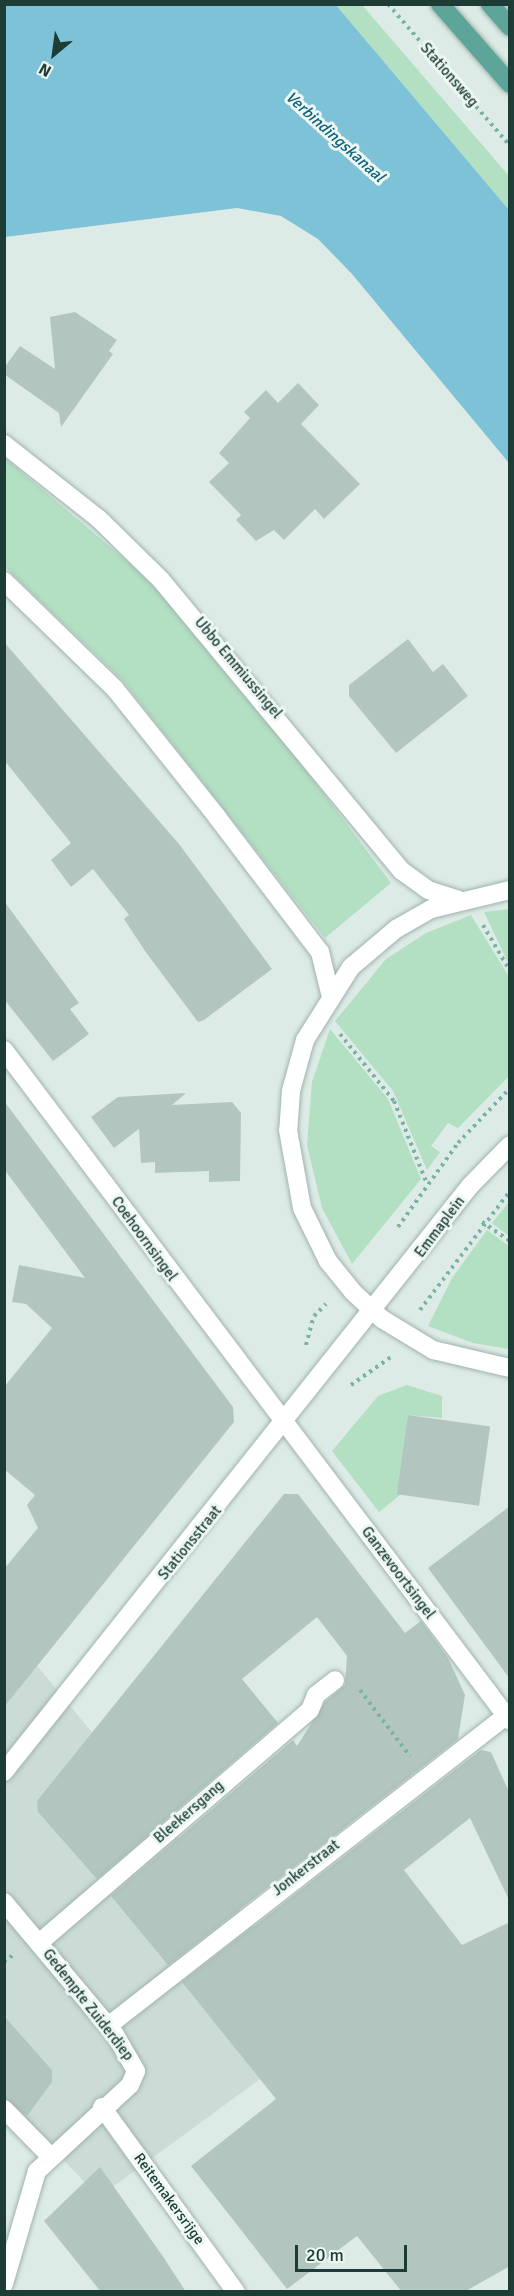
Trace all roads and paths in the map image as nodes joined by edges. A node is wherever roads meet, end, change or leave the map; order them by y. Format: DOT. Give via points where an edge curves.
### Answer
graph roads {
  1 [pos="388,4"];
  2 [pos="440,4"];
  3 [pos="490,4"];
  4 [pos="510,27"];
  5 [pos="510,84"];
  6 [pos="510,146"];
  7 [pos="4,444"];
  8 [pos="4,581"];
  9 [pos="510,890"];
  10 [pos="464,898"];
  11 [pos="510,972"];
  12 [pos="330,993"];
  13 [pos="316,1016"];
  14 [pos="4,1050"];
  15 [pos="510,1145"];
  16 [pos="427,1185"];
  17 [pos="482,1222"];
  18 [pos="510,1241"];
  19 [pos="375,1313"];
  20 [pos="510,1368"];
  21 [pos="284,1427"];
  22 [pos="335,1680"];
  23 [pos="508,1718"];
  24 [pos="4,1772"];
  25 [pos="424,1776"];
  26 [pos="4,1902"];
  27 [pos="39,1943"];
  28 [pos="11,1956"];
  29 [pos="4,1962"];
  30 [pos="108,2026"];
  31 [pos="102,2107"];
  32 [pos="4,2109"];
  33 [pos="50,2156"];
  34 [pos="4,2284"];
  35 [pos="236,2292"];
  1 -- 6 [label="path, Stationsweg"];
  2 -- 5 [label="main road"];
  3 -- 4 [label="main road"];
  7 -- 10 [label="street, Ubbo Emmiussingel" via="99,519 161,580 402,871 428,890"];
  8 -- 12 [label="street" via="115,689 217,816 320,952"];
  9 -- 10 [label="street"];
  10 -- 11 [label="path"];
  10 -- 12 [label="street" via="396,928 364,953"];
  12 -- 13 [label="street"];
  13 -- 16 [label="path" via="356,1048 394,1101"];
  13 -- 19 [label="street" via="291,1091 291,1170 318,1244"];
  14 -- 21 [label="street, Coehoornsingel"];
  15 -- 19 [label="street, Emmaplein" via="470,1186"];
  17 -- 18 [label="path"];
  19 -- 20 [label="street" via="433,1350"];
  19 -- 21 [label="street, Stationsstraat"];
  21 -- 23 [label="street, Ganzevoortsingel"];
  21 -- 24 [label="street, Stationsstraat"];
  22 -- 25 [label="path" via="351,1678"];
  22 -- 27 [label="street, Bleekersgang" via="316,1695 310,1710"];
  23 -- 25 [label="street, Jonkerstraat"];
  25 -- 30 [label="street, Jonkerstraat"];
  26 -- 27 [label="street, Gedempte Zuiderdiep"];
  27 -- 30 [label="street, Gedempte Zuiderdiep"];
  28 -- 29 [label="path"];
  30 -- 31 [label="street, Gedempte Zuiderdiep" via="136,2070 130,2085"];
  31 -- 33 [label="street"];
  31 -- 35 [label="street, Reitemakersrijge"];
  32 -- 33 [label="street"];
  33 -- 34 [label="street" via="29,2188"];
}
